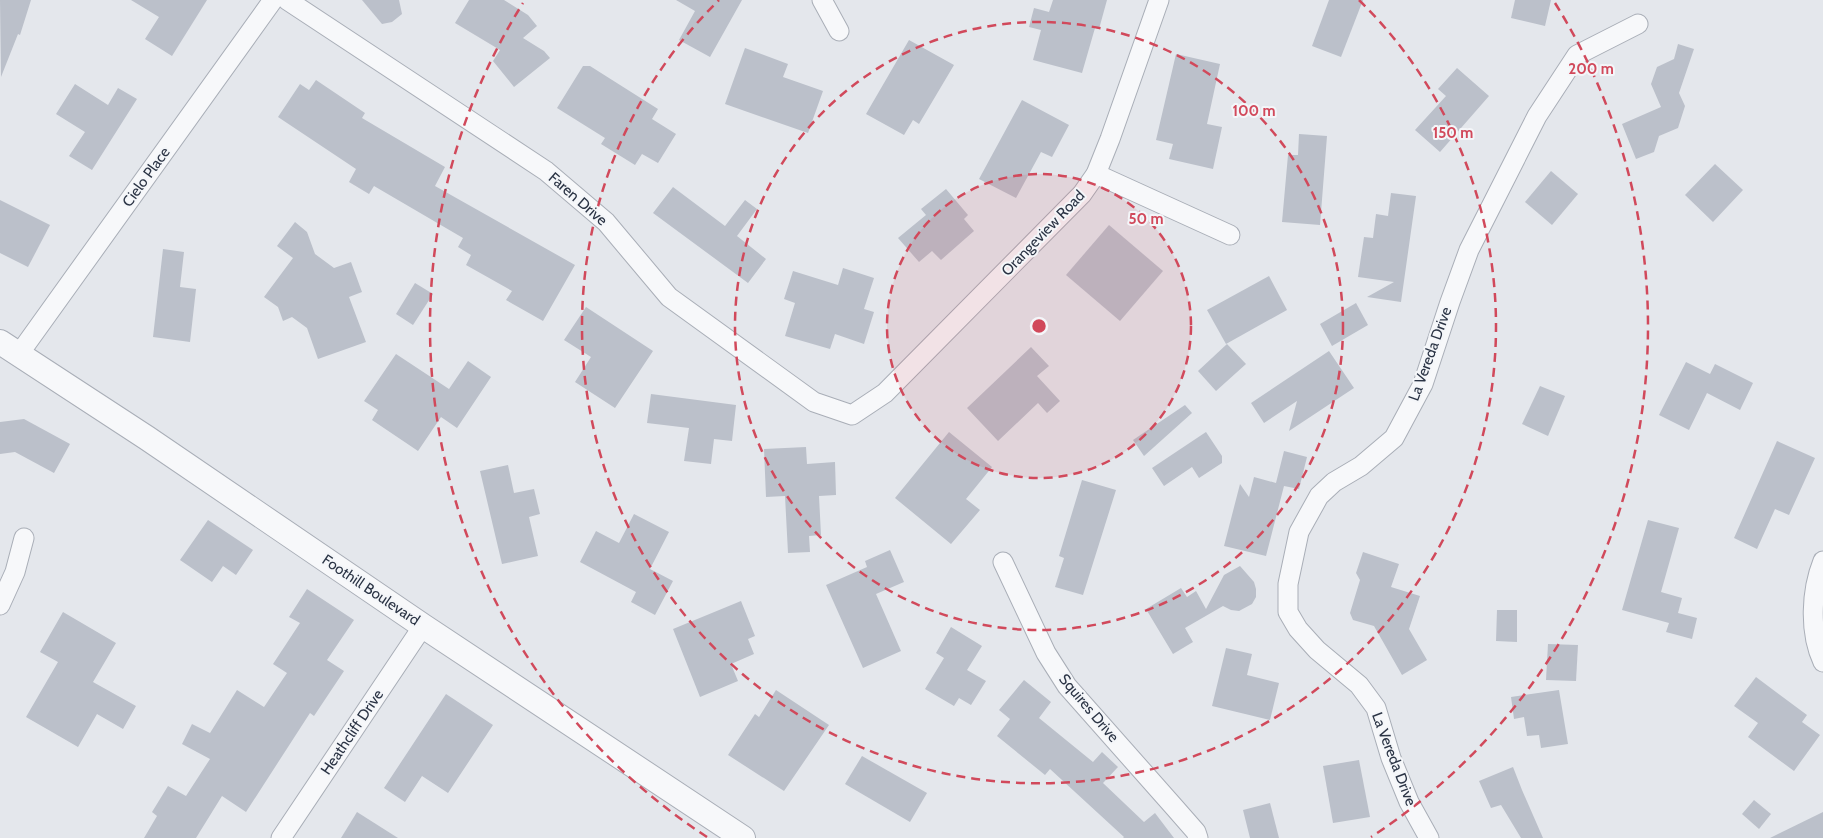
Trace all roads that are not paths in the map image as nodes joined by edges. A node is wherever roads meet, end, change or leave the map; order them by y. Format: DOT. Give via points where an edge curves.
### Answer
graph roads {
  1 [pos="273,0"];
  2 [pos="287,0"];
  3 [pos="822,0"];
  4 [pos="1159,0"];
  5 [pos="1638,24"];
  6 [pos="839,31"];
  7 [pos="1096,174"];
  8 [pos="1230,235"];
  9 [pos="10,348"];
  10 [pos="852,415"];
  11 [pos="24,538"];
  12 [pos="1823,561"];
  13 [pos="1004,562"];
  14 [pos="0,605"];
  15 [pos="423,626"];
  16 [pos="1823,662"];
  17 [pos="281,838"];
  18 [pos="743,838"];
  19 [pos="1198,838"];
  20 [pos="1429,838"];
  1 -- 9 [label="street, Cielo Place"];
  2 -- 10 [label="street, Faren Drive" via="546,171 606,222 669,297 814,402"];
  3 -- 6 [label="street"];
  4 -- 7 [label="street, Orangeview Road"];
  5 -- 20 [label="street, La Vereda Drive" via="1577,55 1568,68 1537,116 1469,250 1422,384 1394,438 1319,496 1300,532 1288,584 1288,612 1298,629 1359,685 1376,708 1391,758 1409,802"];
  7 -- 8 [label="street"];
  7 -- 10 [label="street, Orangeview Road" via="1082,194 885,393"];
  9 -- 15 [label="street, Foothill Boulevard"];
  11 -- 14 [label="street" via="15,572"];
  12 -- 16 [label="street" via="1815,587 1813,616 1818,652"];
  13 -- 19 [label="street, Squires Drive" via="1046,653 1067,686"];
  15 -- 17 [label="street, Heathcliff Drive"];
  15 -- 18 [label="street, Foothill Boulevard"];
}
